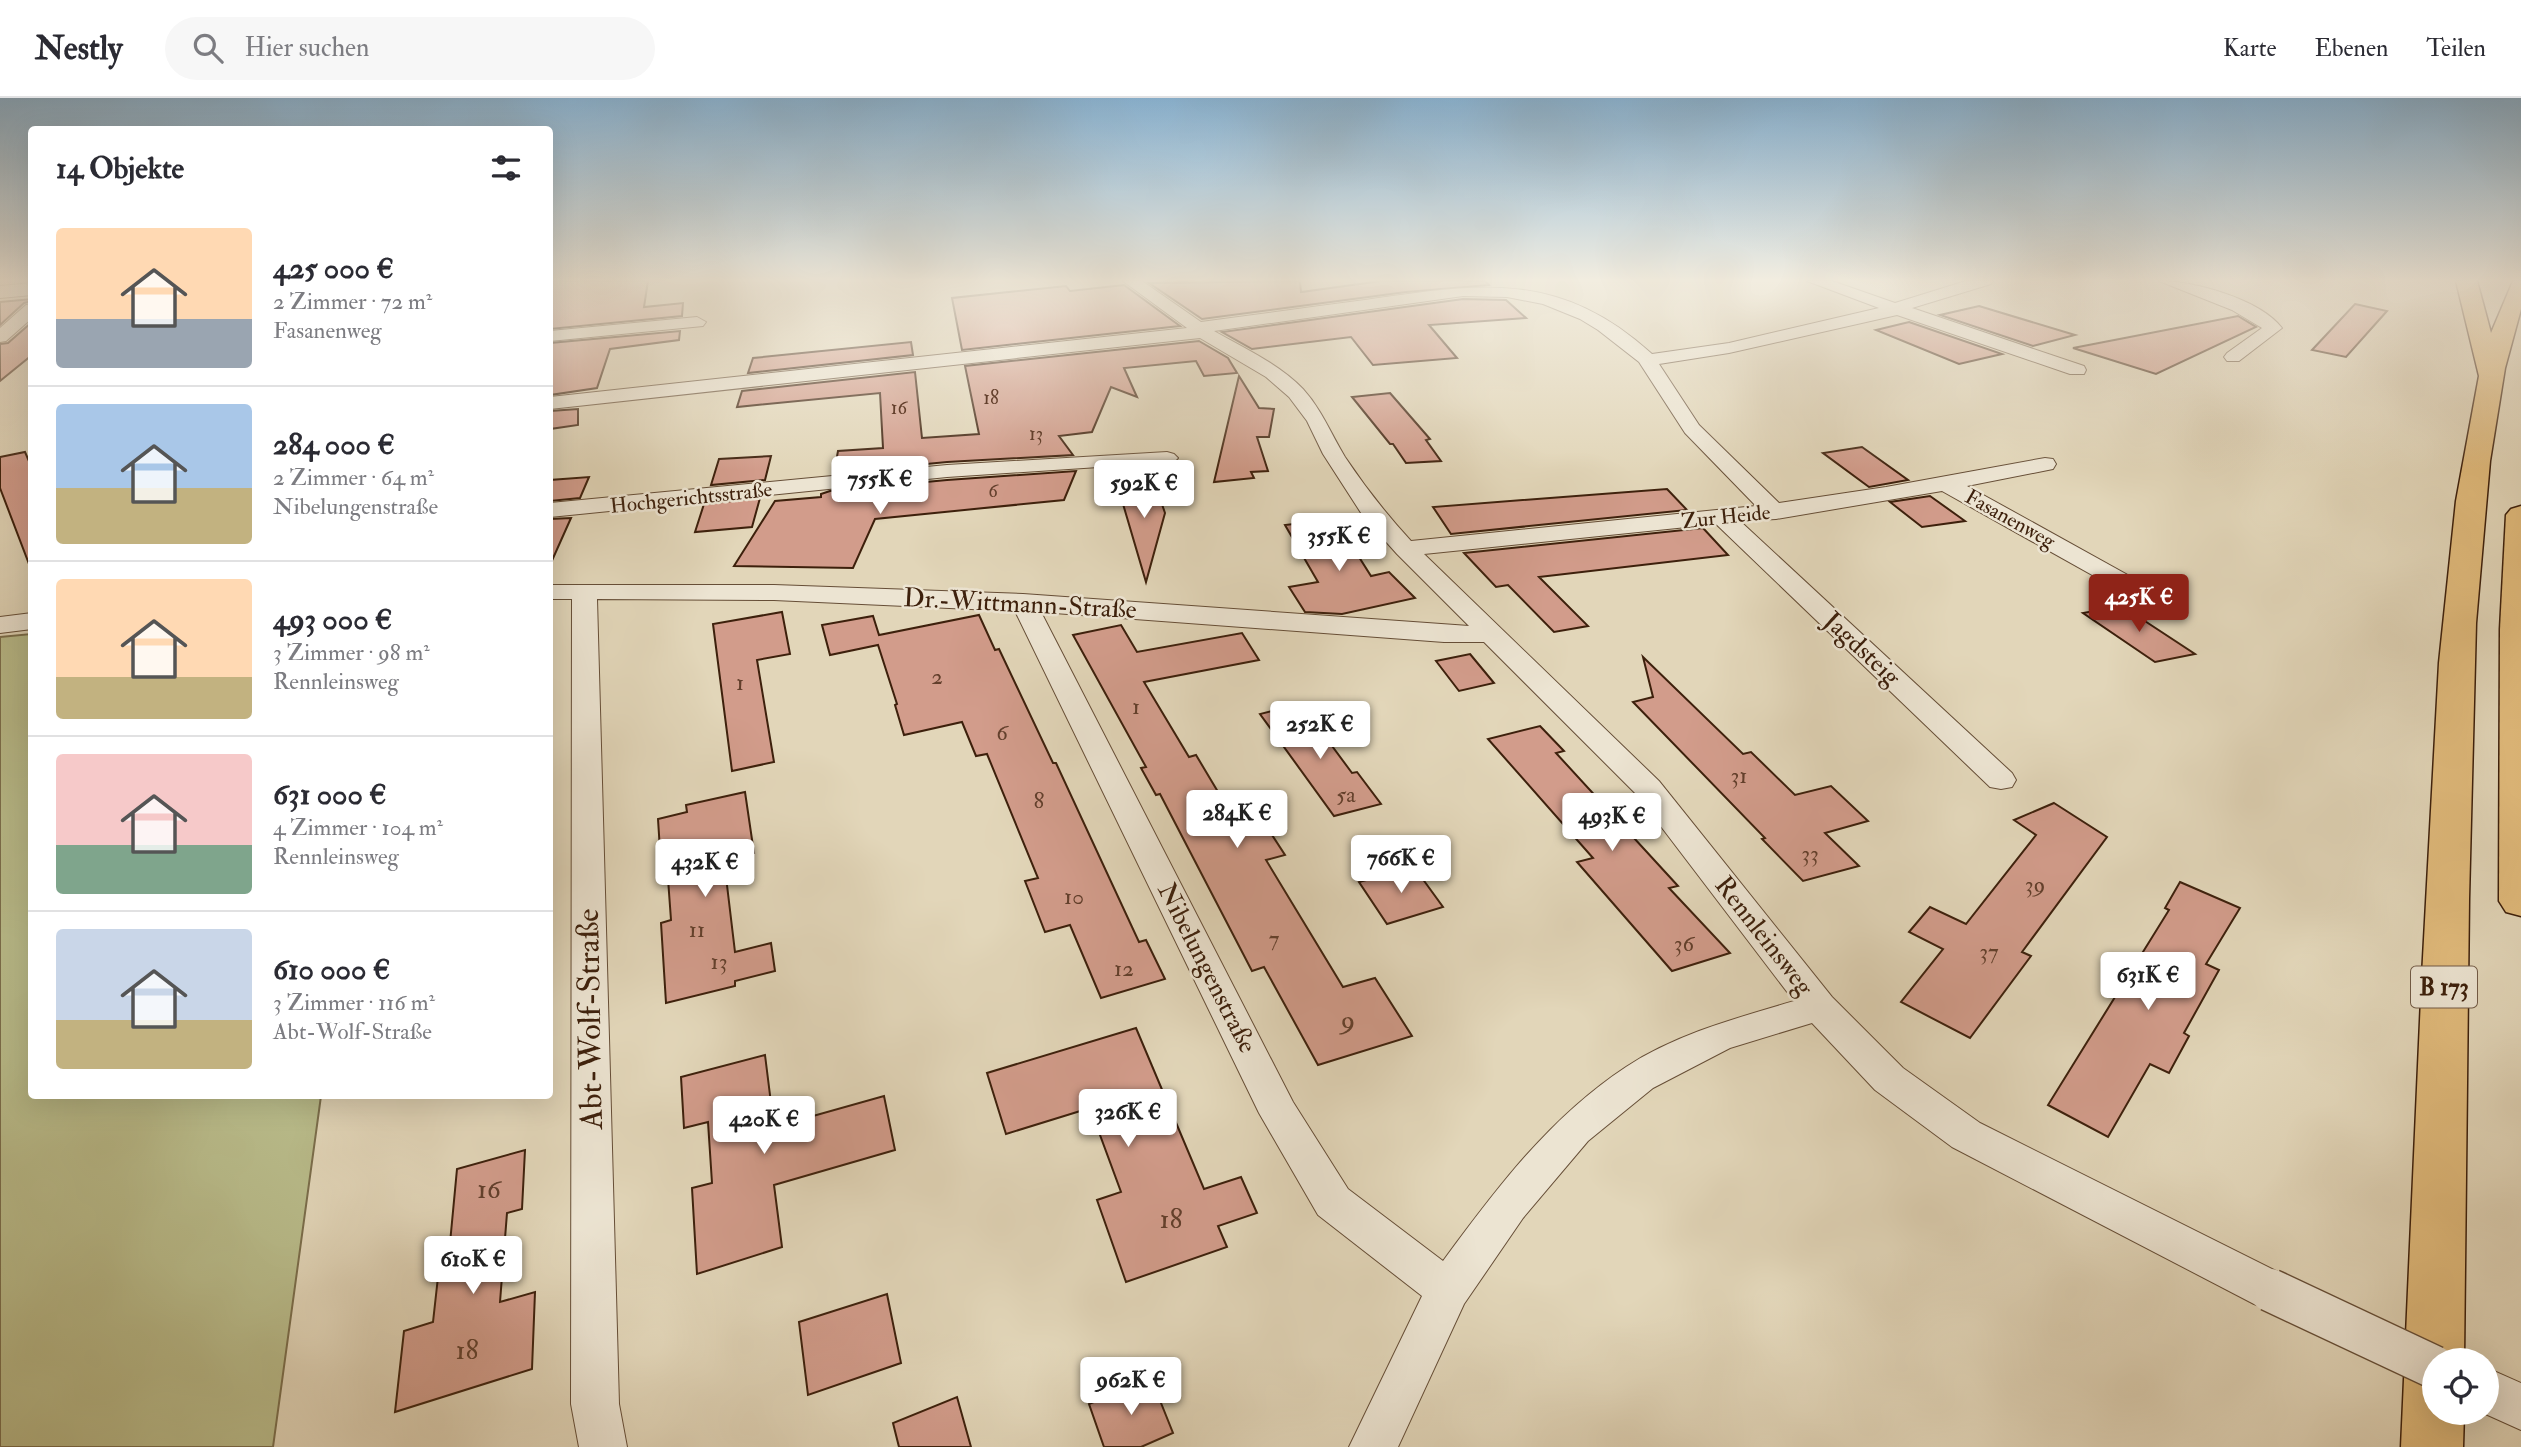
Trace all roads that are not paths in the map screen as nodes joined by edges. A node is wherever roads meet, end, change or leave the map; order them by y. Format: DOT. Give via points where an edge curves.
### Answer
graph roads {
  1 [pos="1074,344"];
  2 [pos="1224,344"];
  3 [pos="1628,344"];
  4 [pos="1747,344"];
  5 [pos="1998,344"];
  6 [pos="2251,344"];
  7 [pos="2482,344"];
  8 [pos="2500,344"];
  9 [pos="2233,357"];
  10 [pos="1647,360"];
  11 [pos="2077,370"];
  12 [pos="2491,378"];
  13 [pos="553,402"];
  14 [pos="1167,458"];
  15 [pos="2045,464"];
  16 [pos="1948,485"];
  17 [pos="553,510"];
  18 [pos="1776,512"];
  19 [pos="2521,515"];
  20 [pos="1723,518"];
  21 [pos="1405,549"];
  22 [pos="567,591"];
  23 [pos="2144,594"];
  24 [pos="1023,602"];
  25 [pos="28,622"];
  26 [pos="0,625"];
  27 [pos="1490,634"];
  28 [pos="2001,780"];
  29 [pos="2521,901"];
  30 [pos="1819,1006"];
  31 [pos="1448,1290"];
  32 [pos="2434,1348"];
  33 [pos="2422,1358"];
  34 [pos="2499,1397"];
  35 [pos="2521,1407"];
  36 [pos="2433,1425"];
  37 [pos="603,1447"];
  38 [pos="1373,1447"];
  39 [pos="2432,1447"];
  1 -- 13 [label="street"];
  2 -- 21 [label="street, Rennleinsweg" via="1297,393 1371,511"];
  3 -- 10 [label="street"];
  4 -- 10 [label="street"];
  5 -- 11 [label="street"];
  6 -- 9 [label="street"];
  7 -- 12 [label="highway"];
  8 -- 12 [label="highway, B 173"];
  10 -- 18 [label="street" via="1682,416 1709,448"];
  12 -- 32 [label="highway, B 173" via="2474,474 2458,614"];
  14 -- 17 [label="street, Hochgerichtsstraße" via="947,471"];
  15 -- 16 [label="street, Zur Heide"];
  16 -- 18 [label="street, Zur Heide"];
  16 -- 23 [label="street, Fasanenweg"];
  18 -- 20 [label="street, Zur Heide"];
  19 -- 29 [label="highway" via="2517,629"];
  20 -- 21 [label="street, Zur Heide"];
  20 -- 28 [label="street, Jagdsteig"];
  21 -- 27 [label="street, Rennleinsweg"];
  22 -- 24 [label="street, Dr.-Wittmann-Straße" via="817,593"];
  22 -- 37 [label="street, Abt-Wolf-Straße" via="595,1404"];
  24 -- 27 [label="street, Dr.-Wittmann-Straße"];
  24 -- 31 [label="street, Nibelungenstraße" via="1279,1113 1333,1202"];
  25 -- 26 [label="street"];
  27 -- 30 [label="street, Rennleinsweg" via="1648,788"];
  30 -- 31 [label="street" via="1717,1038 1640,1077 1574,1130 1508,1205"];
  30 -- 33 [label="street, Rennleinsweg, bridge" via="1889,1079 1966,1135 2270,1290"];
  31 -- 38 [label="street"];
  34 -- 35 [label="street"];
  36 -- 39 [label="highway, B 173"];
}
